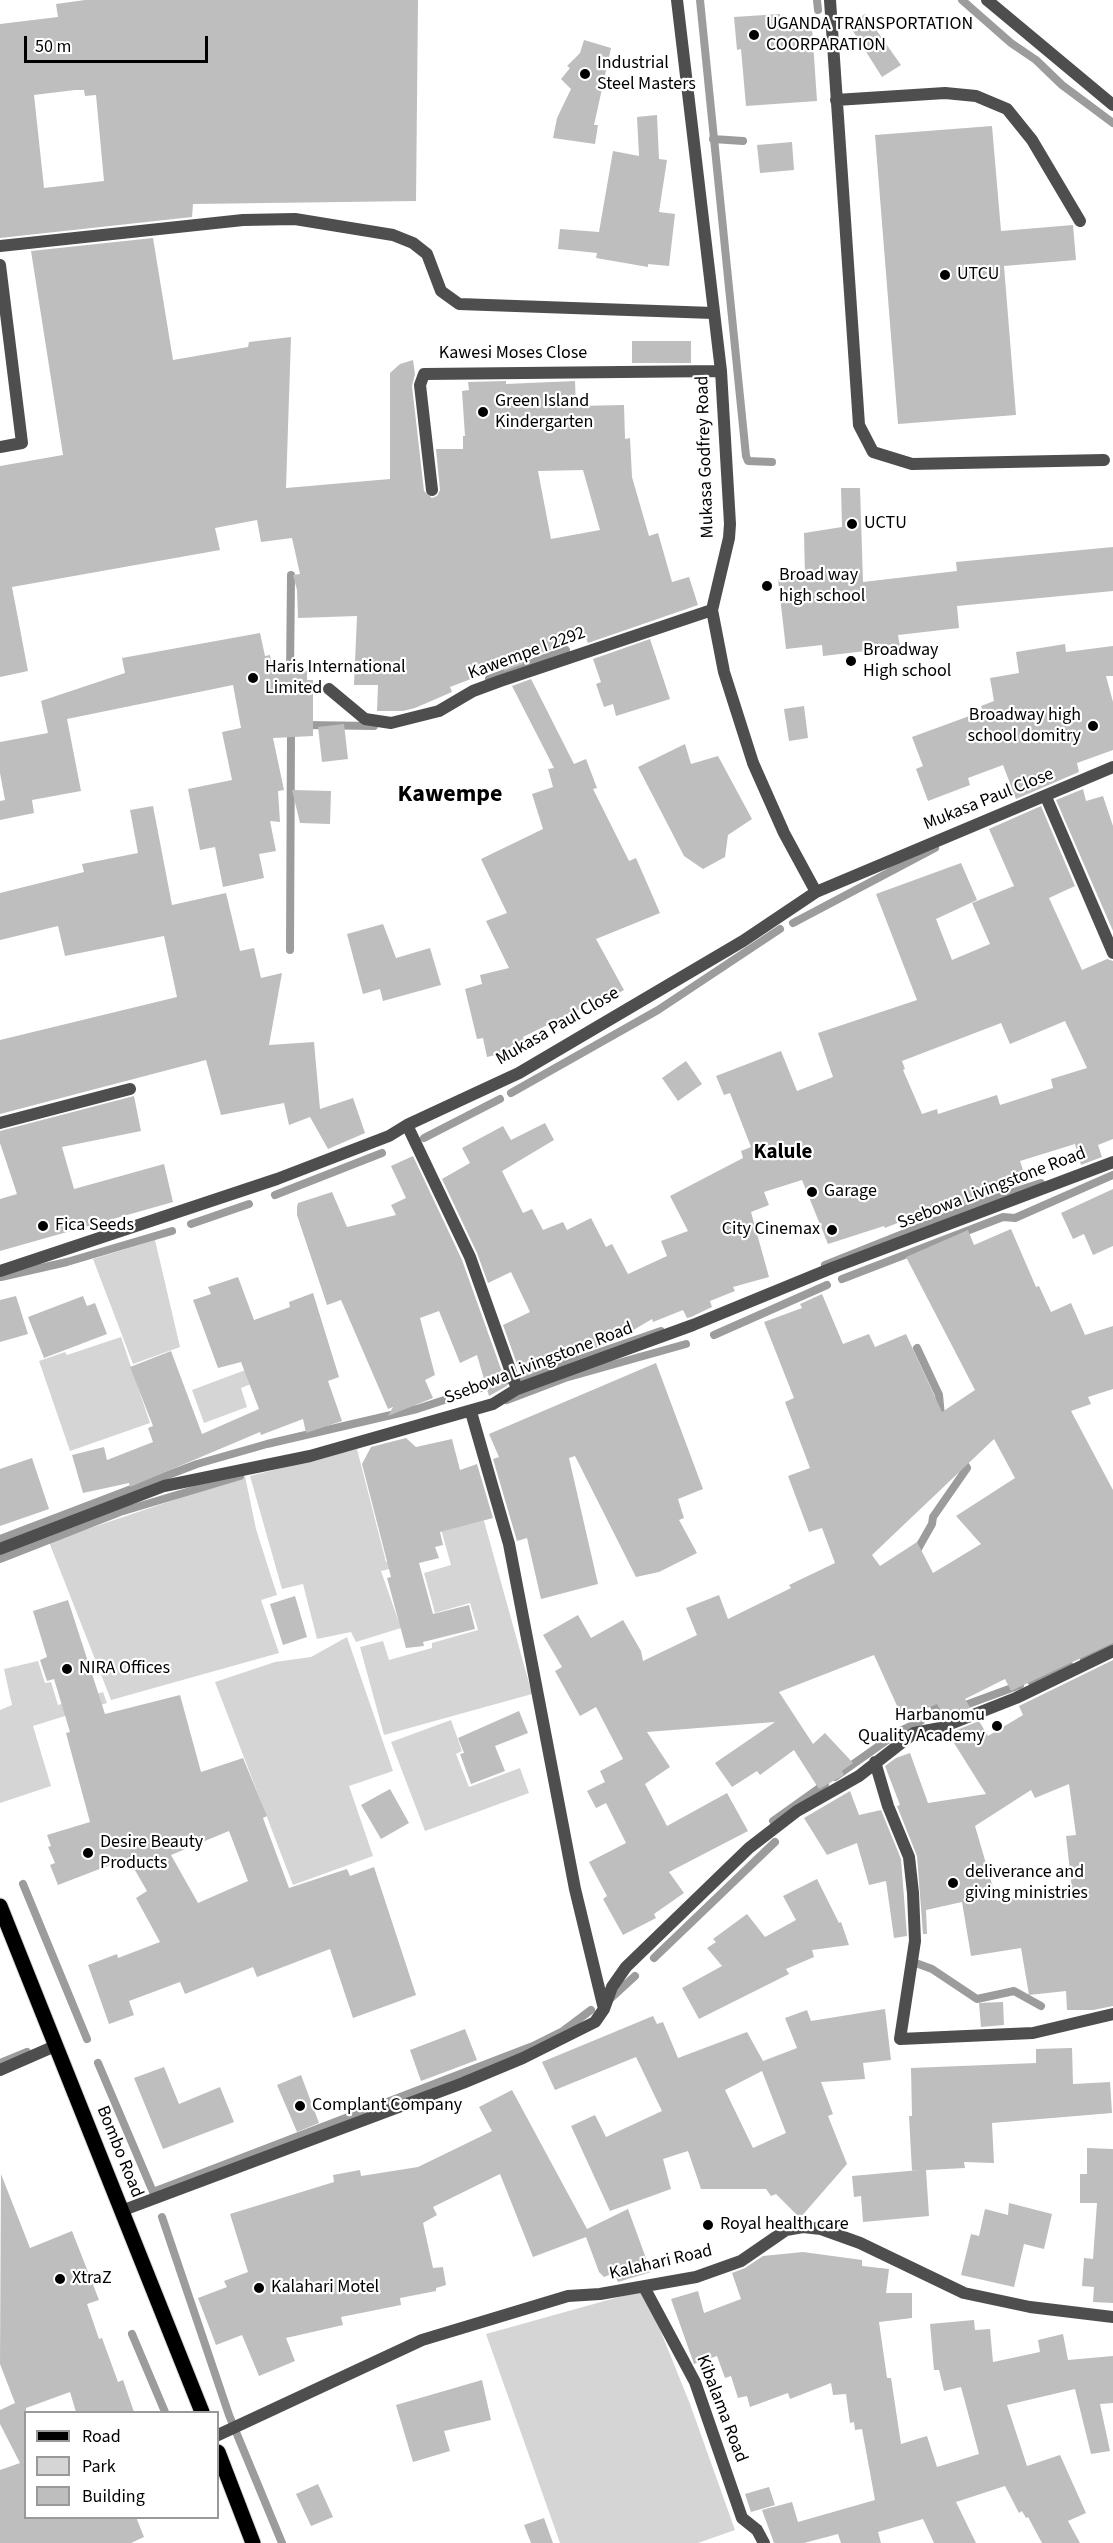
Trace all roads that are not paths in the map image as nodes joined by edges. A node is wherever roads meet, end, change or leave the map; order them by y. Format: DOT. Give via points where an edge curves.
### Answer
graph roads {
  1 [pos="677,0"];
  2 [pos="830,0"];
  3 [pos="987,0"];
  4 [pos="836,100"];
  5 [pos="1113,105"];
  6 [pos="1080,221"];
  7 [pos="0,246"];
  8 [pos="0,265"];
  9 [pos="713,313"];
  10 [pos="721,371"];
  11 [pos="0,447"];
  12 [pos="1104,460"];
  13 [pos="432,490"];
  14 [pos="712,610"];
  15 [pos="329,689"];
  16 [pos="1113,767"];
  17 [pos="1046,797"];
  18 [pos="816,892"];
  19 [pos="1113,953"];
  20 [pos="130,1089"];
  21 [pos="0,1123"];
  22 [pos="406,1125"];
  23 [pos="1113,1162"];
  24 [pos="0,1271"];
  25 [pos="517,1389"];
  26 [pos="471,1412"];
  27 [pos="0,1549"];
  28 [pos="1113,1651"];
  29 [pos="875,1762"];
  30 [pos="0,1906"];
  31 [pos="604,2009"];
  32 [pos="1113,2014"];
  33 [pos="55,2046"];
  34 [pos="0,2070"];
  35 [pos="121,2211"];
  36 [pos="644,2287"];
  37 [pos="1113,2317"];
  38 [pos="202,2411"];
  39 [pos="219,2435"];
  40 [pos="219,2455"];
  41 [pos="253,2543"];
  42 [pos="764,2543"];
  1 -- 9 [label="street, Mukasa Godfrey Road"];
  2 -- 4 [label="street"];
  3 -- 5 [label="street"];
  4 -- 6 [label="street" via="945,93 976,96 1007,109 1032,140"];
  4 -- 12 [label="street" via="859,425 873,452 912,464"];
  7 -- 9 [label="street" via="243,219 295,219 413,243 427,254 441,291 459,304"];
  8 -- 11 [label="street" via="22,443"];
  9 -- 10 [label="street, Mukasa Godfrey Road"];
  10 -- 13 [label="street, Kawesi Moses Close" via="424,374 420,385"];
  10 -- 14 [label="street, Mukasa Godfrey Road" via="730,531"];
  14 -- 15 [label="street, Kawempe I 2292" via="500,681 439,711 391,723 365,719"];
  14 -- 18 [label="street, Mukasa Godfrey Road" via="724,672 753,763"];
  16 -- 17 [label="street, Mukasa Paul Close"];
  17 -- 18 [label="street, Mukasa Paul Close"];
  17 -- 19 [label="street"];
  18 -- 22 [label="street, Mukasa Paul Close" via="743,941 519,1073"];
  20 -- 21 [label="street"];
  22 -- 24 [label="street, Mukasa Paul Close" via="389,1136 278,1179"];
  22 -- 25 [label="street" via="470,1257"];
  23 -- 25 [label="street, Ssebowa Livingstone Road"];
  25 -- 26 [label="street, Ssebowa Livingstone Road"];
  26 -- 27 [label="street, Ssebowa Livingstone Road" via="310,1455 164,1486"];
  26 -- 31 [label="street" via="509,1545 575,1889"];
  28 -- 29 [label="street" via="1016,1698 914,1734"];
  29 -- 31 [label="street" via="859,1776 797,1811 749,1848 626,1967 612,1987"];
  29 -- 32 [label="street" via="909,1857 913,1893 915,1941 900,2039 1033,2033"];
  30 -- 33 [label="main road, Bombo Road"];
  31 -- 35 [label="street" via="595,2022 513,2062"];
  33 -- 34 [label="street"];
  33 -- 35 [label="main road, Bombo Road"];
  35 -- 38 [label="main road, Bombo Road"];
  36 -- 37 [label="street, Kalahari Road" via="696,2277 741,2261 786,2230 803,2227 860,2243 964,2293 1030,2307"];
  36 -- 39 [label="street, Kalahari Road" via="568,2296 422,2340"];
  36 -- 42 [label="street, Kibalama Road" via="695,2382 742,2518 757,2530"];
  40 -- 41 [label="main road"];
}
